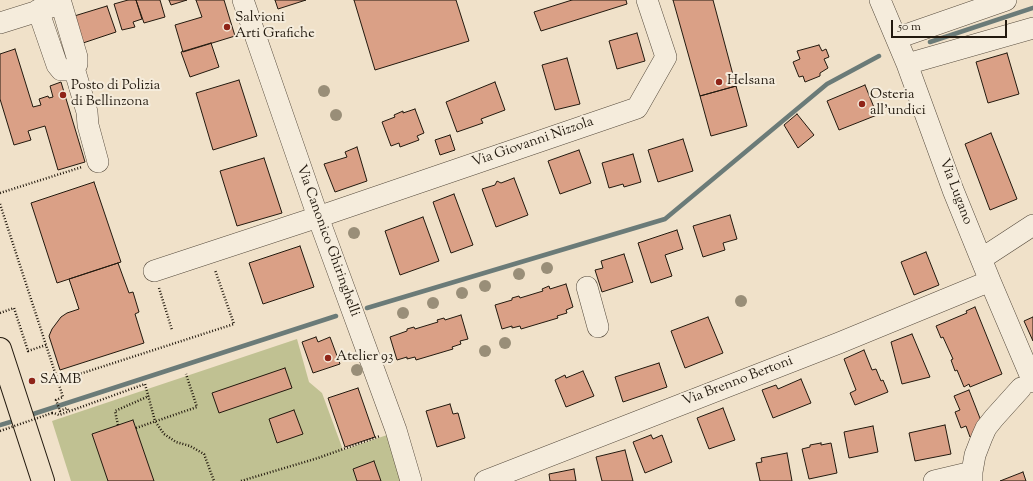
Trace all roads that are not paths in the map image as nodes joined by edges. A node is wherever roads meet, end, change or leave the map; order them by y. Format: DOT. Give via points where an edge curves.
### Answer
graph roads {
  1 [pos="243,0"];
  2 [pos="648,0"];
  3 [pos="880,0"];
  4 [pos="1006,0"];
  5 [pos="67,2"];
  6 [pos="38,10"];
  7 [pos="0,22"];
  8 [pos="1033,28"];
  9 [pos="897,38"];
  10 [pos="907,64"];
  11 [pos="74,68"];
  12 [pos="98,162"];
  13 [pos="318,216"];
  14 [pos="1033,226"];
  15 [pos="981,259"];
  16 [pos="154,271"];
  17 [pos="990,281"];
  18 [pos="587,287"];
  19 [pos="598,327"];
  20 [pos="0,349"];
  21 [pos="1027,385"];
  22 [pos="972,477"];
  23 [pos="43,481"];
  24 [pos="411,481"];
  25 [pos="485,481"];
  26 [pos="934,481"];
  1 -- 13 [label="street, Via Canonico Ghiringhelli"];
  2 -- 13 [label="street, Via Giovanni Nizzola" via="666,57 637,108"];
  3 -- 9 [label="street, Via Lugano"];
  4 -- 9 [label="street"];
  5 -- 6 [label="street"];
  5 -- 11 [label="street" via="77,57"];
  6 -- 7 [label="street"];
  6 -- 11 [label="street" via="57,65 65,70"];
  8 -- 10 [label="street"];
  9 -- 10 [label="street, Via Lugano"];
  10 -- 15 [label="street, Via Lugano"];
  11 -- 12 [label="street"];
  13 -- 16 [label="street, Via Giovanni Nizzola"];
  13 -- 24 [label="street, Via Canonico Ghiringhelli" via="396,430"];
  14 -- 15 [label="street"];
  15 -- 17 [label="street, Via Lugano"];
  17 -- 21 [label="street, Via Lugano"];
  17 -- 25 [label="street, Via Brenno Bertoni" via="839,343"];
  18 -- 19 [label="street"];
  20 -- 23 [label="main road"];
  21 -- 22 [label="street" via="986,428 978,444"];
  22 -- 26 [label="street"];
}
